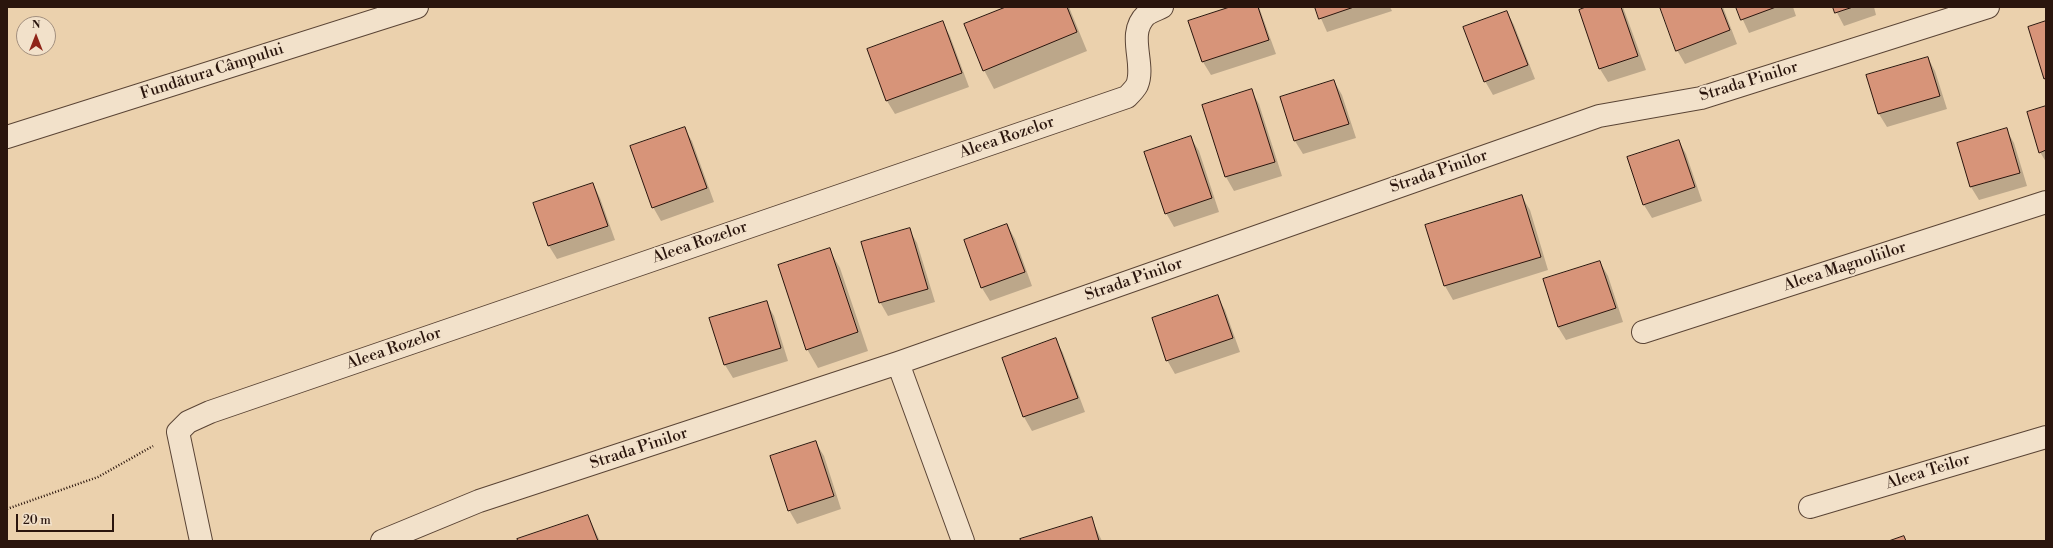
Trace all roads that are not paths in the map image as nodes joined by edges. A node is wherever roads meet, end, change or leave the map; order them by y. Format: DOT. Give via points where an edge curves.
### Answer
graph roads {
  1 [pos="417,7"];
  2 [pos="1162,7"];
  3 [pos="1988,7"];
  4 [pos="7,137"];
  5 [pos="2046,202"];
  6 [pos="1643,332"];
  7 [pos="898,363"];
  8 [pos="2046,437"];
  9 [pos="1810,507"];
  10 [pos="201,541"];
  11 [pos="382,541"];
  12 [pos="963,541"];
  1 -- 4 [label="street, Fundătura Câmpului"];
  2 -- 10 [label="street, Aleea Rozelor" via="1146,16 1140,26 1136,43 1137,85 1127,97 210,412 188,422 178,432"];
  3 -- 7 [label="street, Strada Pinilor" via="1701,98 1599,116"];
  5 -- 6 [label="street, Aleea Magnoliilor"];
  7 -- 11 [label="street, Strada Pinilor" via="479,502"];
  7 -- 12 [label="street"];
  8 -- 9 [label="street, Aleea Teilor"];
}
